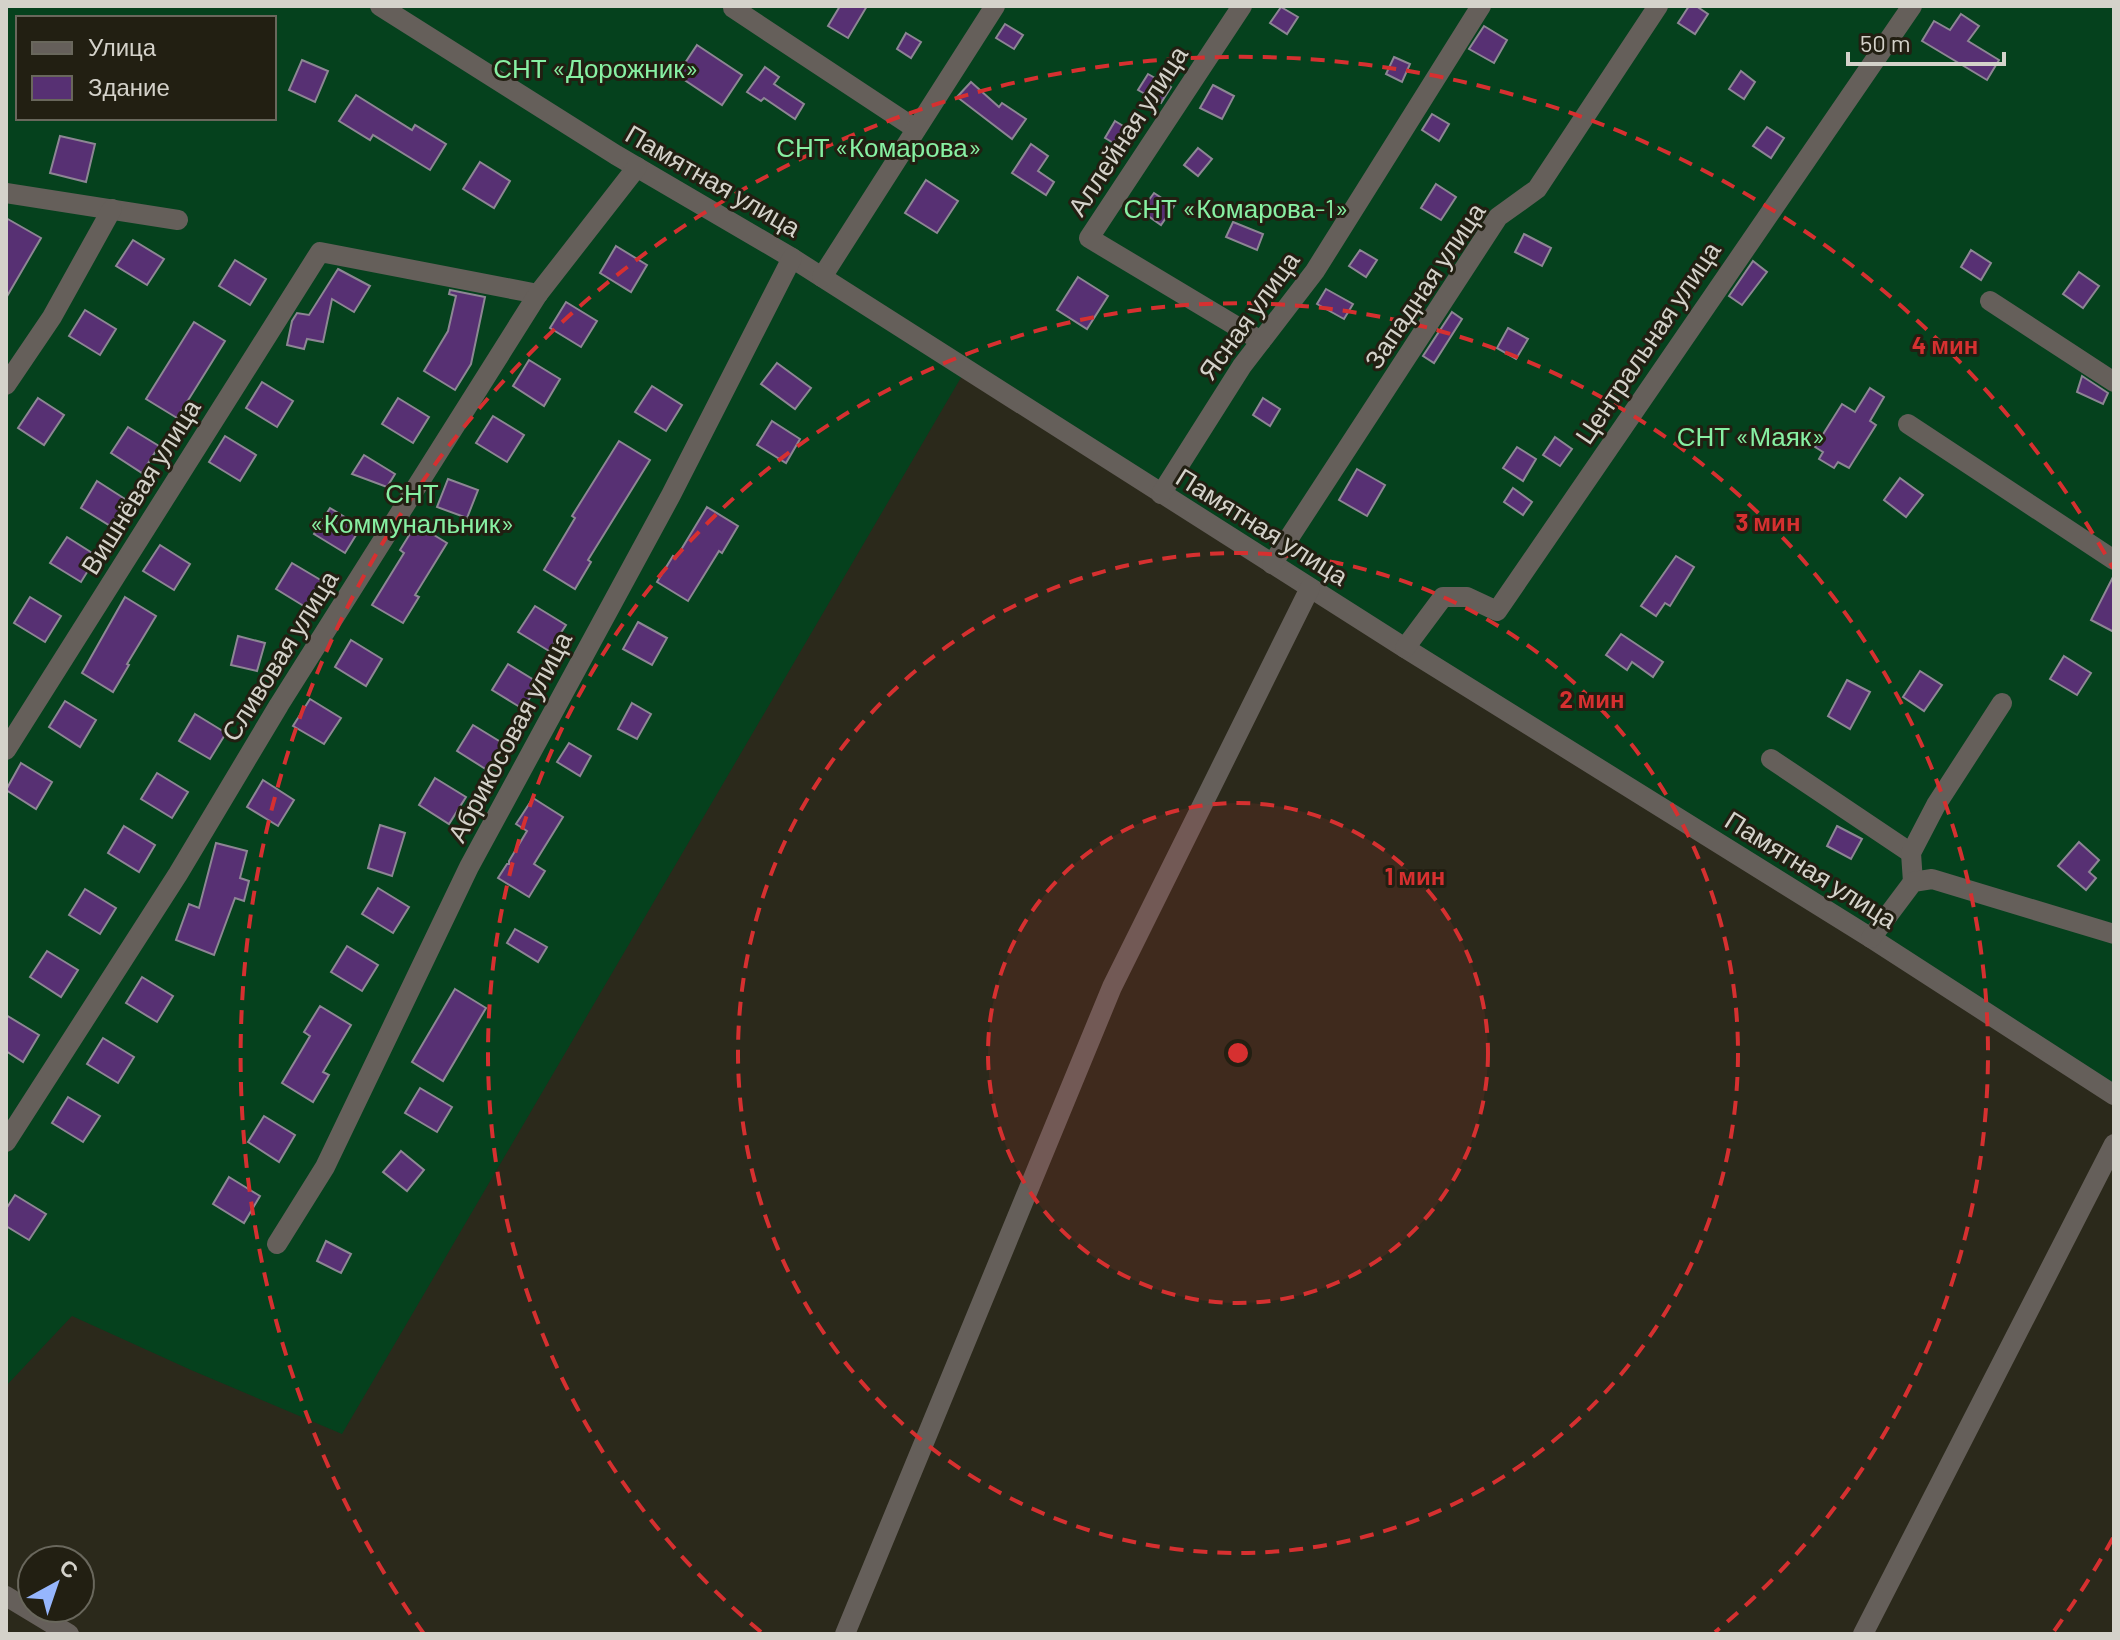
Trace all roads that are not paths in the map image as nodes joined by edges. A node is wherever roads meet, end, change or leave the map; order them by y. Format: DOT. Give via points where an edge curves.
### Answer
graph roads {
  1 [pos="380,6"];
  2 [pos="735,6"];
  3 [pos="995,6"];
  4 [pos="1242,6"];
  5 [pos="1481,6"];
  6 [pos="1658,6"];
  7 [pos="1912,6"];
  8 [pos="916,129"];
  9 [pos="637,167"];
  10 [pos="6,193"];
  11 [pos="112,209"];
  12 [pos="178,220"];
  13 [pos="792,258"];
  14 [pos="822,277"];
  15 [pos="538,294"];
  16 [pos="1990,301"];
  17 [pos="1261,341"];
  18 [pos="2114,382"];
  19 [pos="6,385"];
  20 [pos="1908,424"];
  21 [pos="1161,494"];
  22 [pos="2114,560"];
  23 [pos="1272,564"];
  24 [pos="1310,588"];
  25 [pos="1405,648"];
  26 [pos="2002,703"];
  27 [pos="6,750"];
  28 [pos="1771,759"];
  29 [pos="1911,853"];
  30 [pos="1913,882"];
  31 [pos="2114,934"];
  32 [pos="1871,938"];
  33 [pos="2114,1095"];
  34 [pos="6,1142"];
  35 [pos="2114,1144"];
  36 [pos="277,1244"];
  37 [pos="6,1596"];
  38 [pos="69,1634"];
  39 [pos="845,1634"];
  40 [pos="1863,1634"];
  1 -- 9 [label="street, Памятная улица"];
  2 -- 8 [label="street"];
  3 -- 8 [label="street"];
  4 -- 17 [label="street, Аллейная улица" via="1089,238"];
  5 -- 17 [label="street, Ясная улица" via="1315,271"];
  6 -- 23 [label="street, Западная улица" via="1537,189 1498,217"];
  7 -- 25 [label="street, Центральная улица" via="1497,611 1467,597 1443,597"];
  8 -- 14 [label="street"];
  9 -- 13 [label="street, Памятная улица"];
  9 -- 15 [label="street, Сливовая улица"];
  10 -- 11 [label="street"];
  11 -- 12 [label="street"];
  11 -- 19 [label="street" via="52,317"];
  13 -- 14 [label="street, Памятная улица"];
  13 -- 36 [label="street, Абрикосовая улица" via="671,495 469,867 325,1167"];
  14 -- 21 [label="street, Памятная улица"];
  15 -- 27 [label="street, Вишнёвая улица" via="320,252"];
  15 -- 34 [label="street, Сливовая улица"];
  16 -- 18 [label="street"];
  17 -- 21 [label="street, Ясная улица"];
  20 -- 22 [label="street"];
  21 -- 23 [label="street, Памятная улица"];
  23 -- 24 [label="street, Памятная улица"];
  24 -- 25 [label="street, Памятная улица"];
  24 -- 39 [label="street" via="1112,987"];
  25 -- 32 [label="street, Памятная улица"];
  26 -- 29 [label="street"];
  28 -- 29 [label="street"];
  29 -- 30 [label="street"];
  30 -- 31 [label="street" via="1932,879"];
  30 -- 32 [label="street"];
  32 -- 33 [label="street, Памятная улица"];
  35 -- 40 [label="street"];
  37 -- 38 [label="street"];
}
